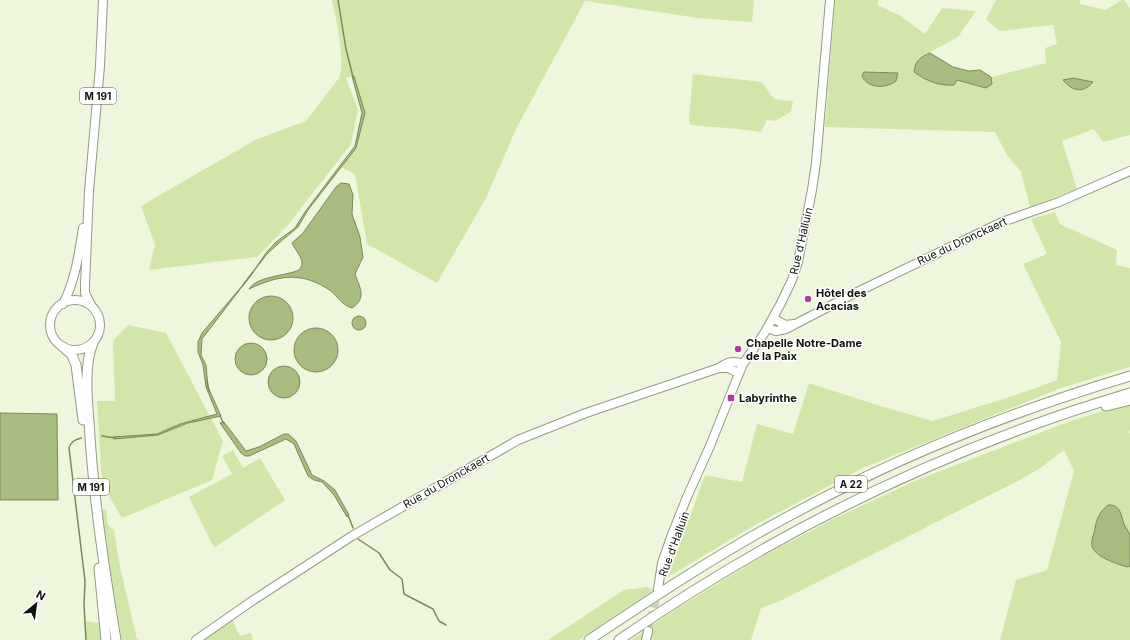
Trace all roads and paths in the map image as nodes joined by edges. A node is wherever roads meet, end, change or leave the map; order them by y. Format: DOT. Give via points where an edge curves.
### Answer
graph roads {
  1 [pos="103,0"];
  2 [pos="830,0"];
  3 [pos="1130,171"];
  4 [pos="89,191"];
  5 [pos="63,304"];
  6 [pos="92,308"];
  7 [pos="773,318"];
  8 [pos="798,322"];
  9 [pos="767,328"];
  10 [pos="93,343"];
  11 [pos="63,347"];
  12 [pos="743,364"];
  13 [pos="719,368"];
  14 [pos="1130,371"];
  15 [pos="739,373"];
  16 [pos="1130,376"];
  17 [pos="1130,392"];
  18 [pos="1130,400"];
  19 [pos="1024,410"];
  20 [pos="1021,428"];
  21 [pos="699,472"];
  22 [pos="648,631"];
  23 [pos="106,637"];
  24 [pos="117,640"];
  25 [pos="196,640"];
  26 [pos="590,640"];
  27 [pos="619,640"];
  28 [pos="646,640"];
  1 -- 4 [label="main road, M 191"];
  2 -- 7 [label="main road, Rue d'Halluin" via="816,167 802,245 792,280"];
  3 -- 8 [label="main road, Rue du Dronckaert" via="1059,202 1002,222"];
  4 -- 5 [label="main road, M 191" via="78,256"];
  4 -- 6 [label="main road, M 191" via="85,289"];
  5 -- 6 [label="main road" via="78,301"];
  5 -- 11 [label="main road" via="54,314 51,327 54,337"];
  6 -- 10 [label="main road" via="99,317 100,325"];
  7 -- 8 [label="main road" via="785,324"];
  7 -- 9 [label="main road, Rue d'Halluin"];
  8 -- 9 [label="main road, Rue du Dronckaert" via="782,331"];
  9 -- 12 [label="main road, Rue d'Halluin"];
  10 -- 11 [label="main road" via="77,350"];
  10 -- 24 [label="highway, M 191" via="89,353 87,388 89,422 96,505"];
  11 -- 23 [label="highway, M 191" via="76,364"];
  12 -- 13 [label="main road, Rue du Dronckaert" via="732,361"];
  12 -- 15 [label="main road, Rue d'Halluin"];
  13 -- 15 [label="main road" via="728,368"];
  13 -- 25 [label="main road, Rue du Dronckaert" via="586,413 518,440 352,536"];
  14 -- 19 [label="highway" via="1088,384"];
  15 -- 21 [label="main road, Rue d'Halluin"];
  16 -- 19 [label="highway, A 22"];
  17 -- 20 [label="highway, A 22"];
  18 -- 20 [label="highway"];
  19 -- 26 [label="highway, A 22" via="892,464 803,508 719,556"];
  20 -- 27 [label="highway, A 22" via="919,470 820,518 727,570"];
  21 -- 21 [label="main road, Rue d'Halluin" via="662,563 658,589"];
  22 -- 28 [label="main road"];
}
